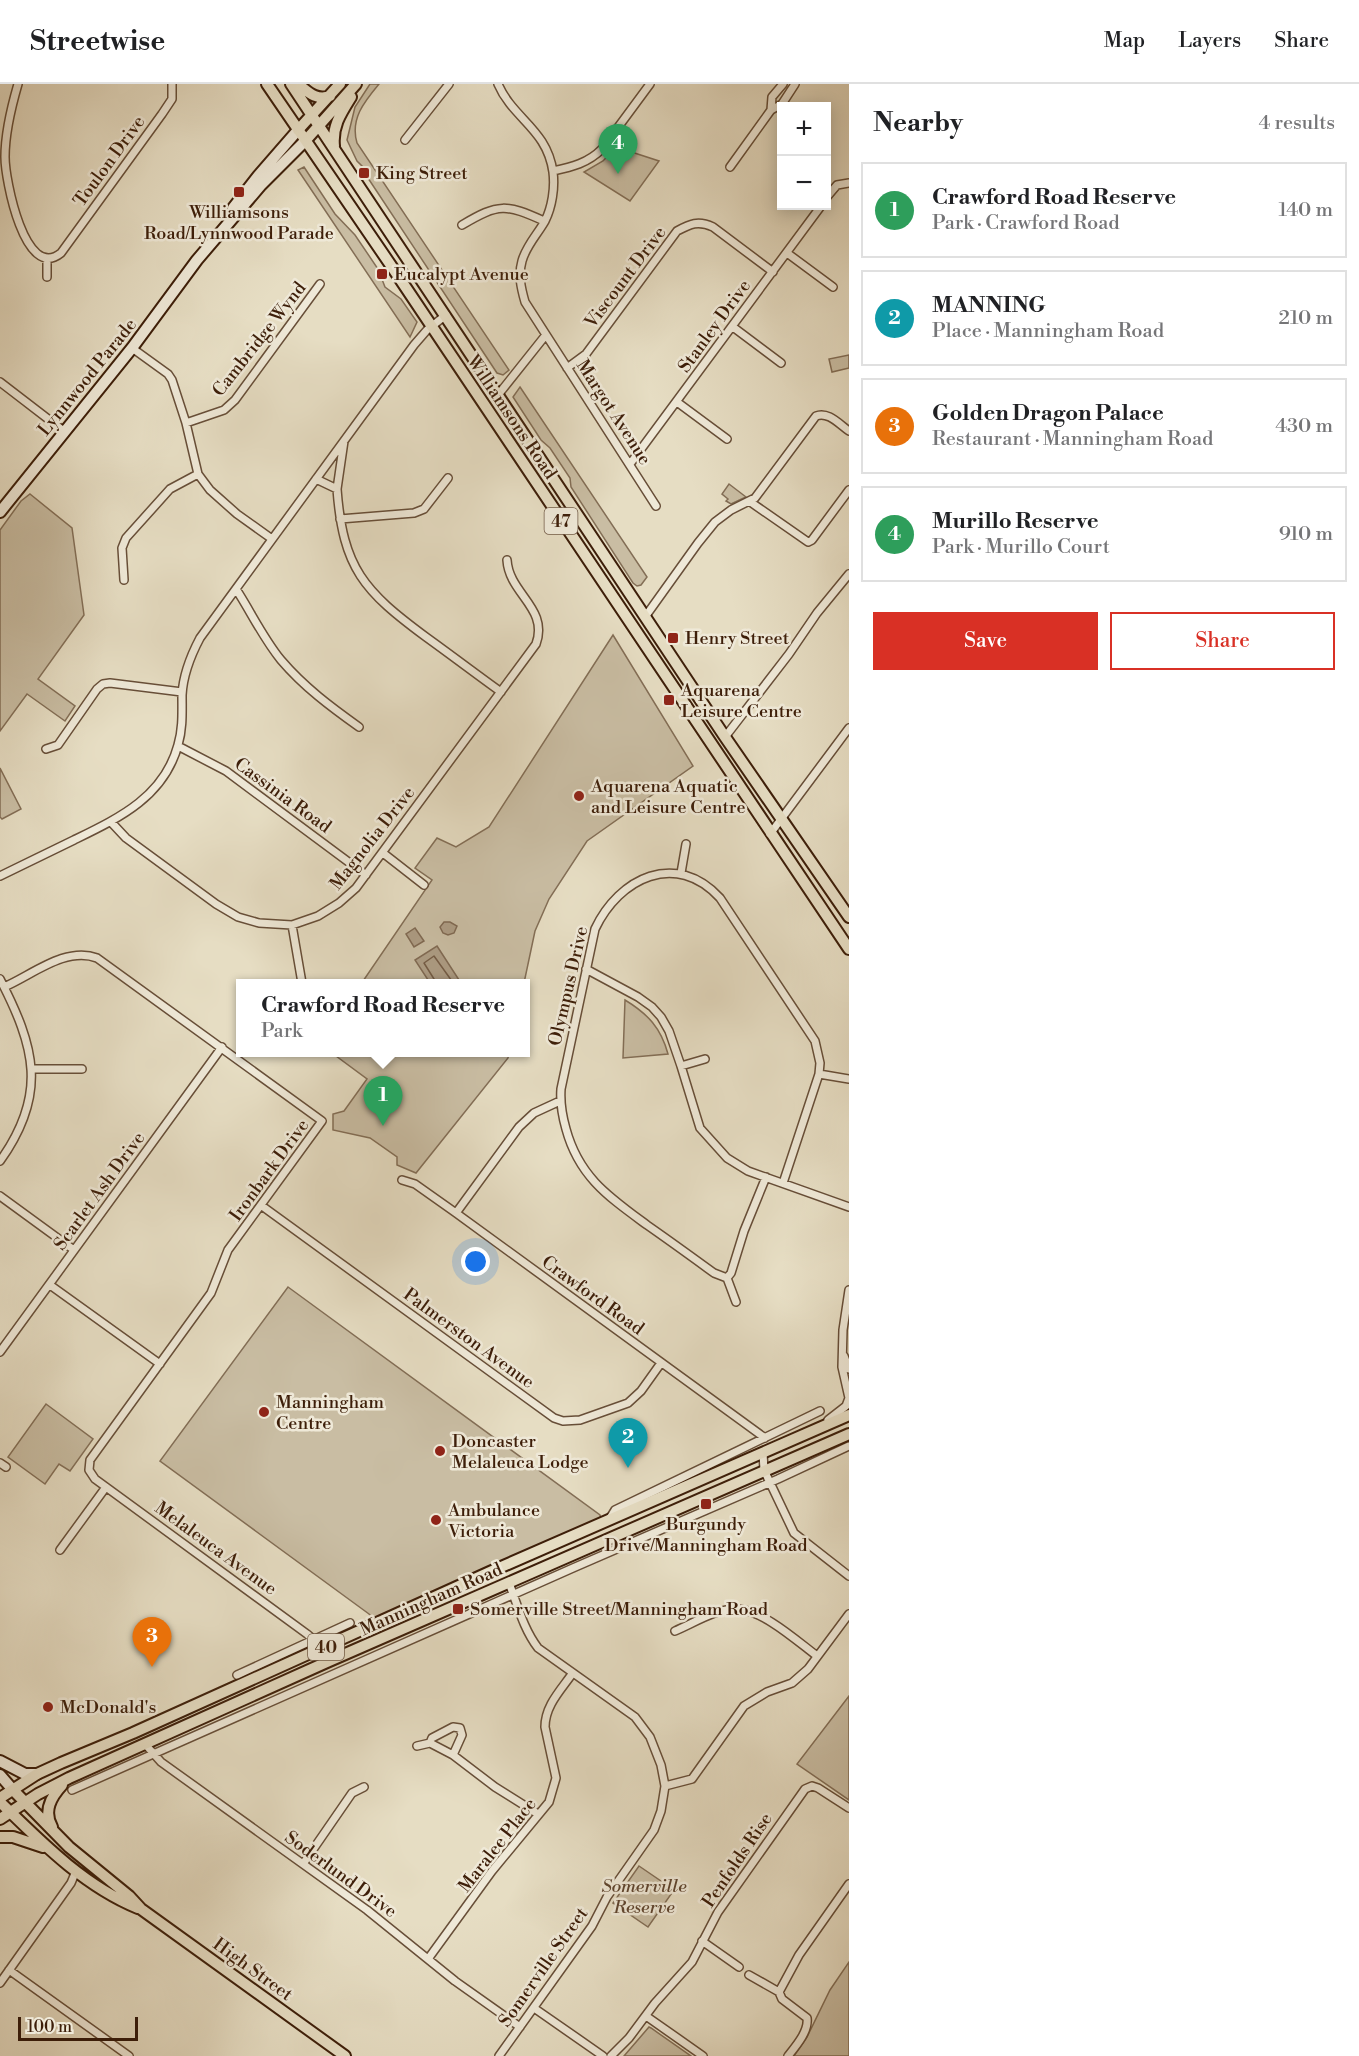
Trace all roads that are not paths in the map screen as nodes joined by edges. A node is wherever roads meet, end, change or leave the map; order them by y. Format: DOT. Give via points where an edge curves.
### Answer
graph roads {
  1 [pos="18,84"];
  2 [pos="172,84"];
  3 [pos="267,84"];
  4 [pos="291,84"];
  5 [pos="298,84"];
  6 [pos="340,84"];
  7 [pos="358,84"];
  8 [pos="449,84"];
  9 [pos="498,84"];
  10 [pos="650,84"];
  11 [pos="783,84"];
  12 [pos="795,84"];
  13 [pos="330,96"];
  14 [pos="771,110"];
  15 [pos="312,115"];
  16 [pos="319,126"];
  17 [pos="298,130"];
  18 [pos="306,140"];
  19 [pos="405,140"];
  20 [pos="334,148"];
  21 [pos="730,167"];
  22 [pos="553,171"];
  23 [pos="846,183"];
  24 [pos="831,192"];
  25 [pos="818,210"];
  26 [pos="544,221"];
  27 [pos="462,225"];
  28 [pos="787,253"];
  29 [pos="47,259"];
  30 [pos="197,261"];
  31 [pos="773,272"];
  32 [pos="47,277"];
  33 [pos="320,284"];
  34 [pos="833,287"];
  35 [pos="446,315"];
  36 [pos="432,326"];
  37 [pos="733,327"];
  38 [pos="545,336"];
  39 [pos="132,348"];
  40 [pos="781,363"];
  41 [pos="567,368"];
  42 [pos="0,382"];
  43 [pos="498,395"];
  44 [pos="677,402"];
  45 [pos="186,423"];
  46 [pos="849,431"];
  47 [pos="65,432"];
  48 [pos="727,439"];
  49 [pos="344,441"];
  50 [pos="630,464"];
  51 [pos="198,474"];
  52 [pos="448,478"];
  53 [pos="316,479"];
  54 [pos="338,489"];
  55 [pos="849,490"];
  56 [pos="749,501"];
  57 [pos="656,506"];
  58 [pos="0,512"];
  59 [pos="339,519"];
  60 [pos="272,538"];
  61 [pos="507,560"];
  62 [pos="849,574"];
  63 [pos="124,580"];
  64 [pos="236,589"];
  65 [pos="645,617"];
  66 [pos="633,628"];
  67 [pos="182,692"];
  68 [pos="501,692"];
  69 [pos="359,727"];
  70 [pos="849,728"];
  71 [pos="724,737"];
  72 [pos="178,746"];
  73 [pos="46,749"];
  74 [pos="781,820"];
  75 [pos="111,822"];
  76 [pos="770,834"];
  77 [pos="686,844"];
  78 [pos="383,854"];
  79 [pos="681,873"];
  80 [pos="366,874"];
  81 [pos="0,876"];
  82 [pos="424,885"];
  83 [pos="849,917"];
  84 [pos="292,925"];
  85 [pos="849,949"];
  86 [pos="586,969"];
  87 [pos="0,979"];
  88 [pos="301,979"];
  89 [pos="4,987"];
  90 [pos="222,1047"];
  91 [pos="705,1059"];
  92 [pos="681,1066"];
  93 [pos="31,1069"];
  94 [pos="81,1069"];
  95 [pos="819,1074"];
  96 [pos="849,1079"];
  97 [pos="560,1101"];
  98 [pos="0,1161"];
  99 [pos="766,1177"];
  100 [pos="402,1180"];
  101 [pos="783,1183"];
  102 [pos="0,1196"];
  103 [pos="262,1206"];
  104 [pos="849,1207"];
  105 [pos="456,1213"];
  106 [pos="74,1250"];
  107 [pos="727,1278"];
  108 [pos="50,1285"];
  109 [pos="849,1290"];
  110 [pos="736,1302"];
  111 [pos="846,1330"];
  112 [pos="0,1352"];
  113 [pos="843,1354"];
  114 [pos="661,1363"];
  115 [pos="160,1364"];
  116 [pos="849,1369"];
  117 [pos="820,1411"];
  118 [pos="849,1415"];
  119 [pos="777,1432"];
  120 [pos="810,1433"];
  121 [pos="849,1434"];
  122 [pos="765,1438"];
  123 [pos="792,1440"];
  124 [pos="849,1446"];
  125 [pos="763,1453"];
  126 [pos="90,1460"];
  127 [pos="764,1470"];
  128 [pos="770,1483"];
  129 [pos="106,1486"];
  130 [pos="609,1520"];
  131 [pos="60,1550"];
  132 [pos="497,1569"];
  133 [pos="849,1576"];
  134 [pos="504,1585"];
  135 [pos="514,1595"];
  136 [pos="505,1598"];
  137 [pos="518,1613"];
  138 [pos="849,1614"];
  139 [pos="350,1623"];
  140 [pos="675,1631"];
  141 [pos="314,1640"];
  142 [pos="321,1650"];
  143 [pos="817,1656"];
  144 [pos="327,1662"];
  145 [pos="572,1674"];
  146 [pos="237,1675"];
  147 [pos="430,1743"];
  148 [pos="145,1744"];
  149 [pos="417,1746"];
  150 [pos="153,1754"];
  151 [pos="453,1755"];
  152 [pos="0,1761"];
  153 [pos="37,1774"];
  154 [pos="0,1775"];
  155 [pos="69,1778"];
  156 [pos="665,1786"];
  157 [pos="364,1787"];
  158 [pos="13,1790"];
  159 [pos="72,1790"];
  160 [pos="0,1800"];
  161 [pos="26,1802"];
  162 [pos="849,1808"];
  163 [pos="11,1813"];
  164 [pos="538,1814"];
  165 [pos="0,1820"];
  166 [pos="55,1833"];
  167 [pos="0,1837"];
  168 [pos="49,1850"];
  169 [pos="303,1864"];
  170 [pos="76,1870"];
  171 [pos="849,1884"];
  172 [pos="141,1910"];
  173 [pos="702,1941"];
  174 [pos="428,1959"];
  175 [pos="739,1967"];
  176 [pos="9,1970"];
  177 [pos="749,1975"];
  178 [pos="0,1983"];
  179 [pos="779,1992"];
  180 [pos="534,2008"];
  181 [pos="646,2016"];
  182 [pos="520,2027"];
  183 [pos="342,2055"];
  184 [pos="129,2056"];
  185 [pos="499,2056"];
  186 [pos="603,2056"];
  187 [pos="611,2056"];
  188 [pos="703,2056"];
  189 [pos="788,2056"];
  1 -- 29 [label="street" via="8,121 5,159 10,196 31,249"];
  2 -- 29 [label="street, Toulon Drive" via="172,99 167,107 61,253"];
  3 -- 17 [label="main road, Williamsons Road / 47"];
  4 -- 15 [label="main road, Williamsons Road / 47"];
  5 -- 13 [label="main road" via="315,97"];
  6 -- 13 [label="main road"];
  7 -- 16 [label="main road"];
  7 -- 20 [label="main road" via="335,125"];
  8 -- 19 [label="street"];
  9 -- 22 [label="street, Margot Avenue" via="513,108 538,134"];
  10 -- 22 [label="street" via="593,158"];
  11 -- 14 [label="street" via="772,97"];
  12 -- 14 [label="street" via="782,104"];
  13 -- 15 [label="main road"];
  14 -- 21 [label="street"];
  15 -- 16 [label="main road, Williamsons Road / 47"];
  15 -- 17 [label="main road"];
  16 -- 18 [label="main road"];
  16 -- 20 [label="main road, Williamsons Road / 47"];
  17 -- 18 [label="main road, Williamsons Road / 47"];
  17 -- 30 [label="main road, Lynnwood Parade" via="216,230"];
  18 -- 30 [label="main road, Lynnwood Parade"];
  18 -- 36 [label="main road, Williamsons Road / 47"];
  20 -- 35 [label="main road, Williamsons Road / 47"];
  22 -- 26 [label="street, Margot Avenue" via="552,199"];
  23 -- 24 [label="street"];
  25 -- 28 [label="street, Stanley Drive"];
  26 -- 27 [label="street" via="520,210 501,207"];
  26 -- 38 [label="street, Margot Avenue" via="522,260 520,280 525,302"];
  28 -- 31 [label="street, Stanley Drive"];
  28 -- 34 [label="street"];
  29 -- 32 [label="street"];
  30 -- 39 [label="main road, Lynnwood Parade"];
  31 -- 37 [label="street, Stanley Drive"];
  31 -- 41 [label="street, Viscount Drive" via="713,227 703,222 690,224 677,231 586,354"];
  33 -- 45 [label="street, Cambridge Wynd" via="236,400 224,410"];
  35 -- 36 [label="street"];
  35 -- 43 [label="main road, Williamsons Road / 47"];
  36 -- 49 [label="street"];
  36 -- 66 [label="main road, Williamsons Road / 47"];
  37 -- 40 [label="street"];
  37 -- 44 [label="street, Stanley Drive"];
  38 -- 41 [label="street, Margot Avenue"];
  38 -- 43 [label="street"];
  39 -- 45 [label="street" via="168,374"];
  39 -- 47 [label="main road, Lynnwood Parade"];
  41 -- 50 [label="street, Margot Avenue"];
  42 -- 47 [label="street"];
  43 -- 65 [label="main road, Williamsons Road / 47"];
  44 -- 48 [label="street"];
  44 -- 50 [label="street, Stanley Drive"];
  45 -- 51 [label="street"];
  46 -- 56 [label="street" via="826,415 816,416"];
  47 -- 58 [label="main road, Lynnwood Parade"];
  49 -- 53 [label="street"];
  49 -- 54 [label="street"];
  50 -- 57 [label="street, Margot Avenue"];
  51 -- 60 [label="street" via="237,514"];
  51 -- 63 [label="street" via="170,489 126,538 122,548"];
  52 -- 59 [label="street" via="424,509 414,513"];
  53 -- 54 [label="street"];
  53 -- 60 [label="street"];
  54 -- 59 [label="street"];
  55 -- 56 [label="street" via="808,542"];
  56 -- 65 [label="street" via="717,520"];
  59 -- 68 [label="street" via="357,571 377,598"];
  60 -- 64 [label="street"];
  61 -- 68 [label="street, Magnolia Drive" via="507,571 537,618 539,634"];
  62 -- 71 [label="street"];
  64 -- 67 [label="street" via="191,655"];
  64 -- 69 [label="street" via="274,650 299,680"];
  65 -- 66 [label="main road"];
  65 -- 71 [label="main road, Williamsons Road / 47"];
  66 -- 76 [label="main road, Williamsons Road / 47"];
  67 -- 72 [label="street"];
  67 -- 73 [label="street" via="103,684 58,745"];
  68 -- 78 [label="street, Magnolia Drive"];
  70 -- 74 [label="street"];
  71 -- 74 [label="main road, Williamsons Road / 47"];
  72 -- 75 [label="street" via="170,767 153,791"];
  72 -- 80 [label="street, Cassinia Road" via="226,771"];
  74 -- 76 [label="street"];
  74 -- 83 [label="main road, Williamsons Road / 47"];
  75 -- 81 [label="street"];
  75 -- 84 [label="street, Magnolia Drive" via="126,838 229,913 259,923"];
  76 -- 85 [label="main road, Williamsons Road / 47"];
  77 -- 79 [label="street"];
  78 -- 80 [label="street, Magnolia Drive"];
  78 -- 82 [label="street"];
  79 -- 86 [label="street, Olympus Drive" via="641,879 614,899 595,929"];
  79 -- 95 [label="street" via="704,884 720,898 816,1041"];
  80 -- 84 [label="street, Magnolia Drive" via="330,910"];
  84 -- 88 [label="street"];
  86 -- 92 [label="street" via="652,1007 669,1030"];
  86 -- 97 [label="street, Olympus Drive"];
  87 -- 89 [label="street"];
  89 -- 90 [label="street, Ironbark Drive" via="61,959 77,954 91,956"];
  89 -- 93 [label="street" via="24,1029"];
  90 -- 103 [label="street, Ironbark Drive" via="322,1121"];
  90 -- 106 [label="street, Scarlet Ash Drive"];
  91 -- 92 [label="street"];
  92 -- 99 [label="street" via="697,1120 707,1137 736,1165"];
  93 -- 94 [label="street"];
  93 -- 98 [label="street" via="25,1114"];
  95 -- 96 [label="street"];
  95 -- 101 [label="street"];
  97 -- 105 [label="street" via="534,1113 519,1128"];
  97 -- 107 [label="street, Olympus Drive" via="571,1146 594,1182 714,1273"];
  99 -- 101 [label="street"];
  99 -- 107 [label="street"];
  100 -- 105 [label="street, Crawford Road" via="415,1184"];
  101 -- 104 [label="street"];
  102 -- 106 [label="street"];
  103 -- 114 [label="street, Palmerston Avenue" via="554,1418 571,1422 628,1403"];
  103 -- 115 [label="street, Ironbark Drive" via="228,1250 211,1293"];
  105 -- 114 [label="street, Crawford Road"];
  106 -- 108 [label="street, Scarlet Ash Drive"];
  107 -- 110 [label="street"];
  108 -- 112 [label="street, Scarlet Ash Drive"];
  108 -- 115 [label="street"];
  109 -- 111 [label="street"];
  111 -- 113 [label="street"];
  113 -- 116 [label="street"];
  113 -- 120 [label="street" via="843,1378 849,1398 846,1406"];
  114 -- 122 [label="street, Crawford Road"];
  115 -- 126 [label="street, Ironbark Drive"];
  117 -- 119 [label="street, Manningham Road"];
  118 -- 120 [label="main road, Manningham Road / 40"];
  119 -- 122 [label="street, Manningham Road"];
  119 -- 123 [label="street"];
  120 -- 123 [label="main road, Manningham Road / 40"];
  121 -- 127 [label="main road, Manningham Road / 40"];
  122 -- 130 [label="street, Manningham Road" via="615,1510"];
  123 -- 125 [label="main road, Manningham Road / 40"];
  124 -- 128 [label="street, Manningham Road"];
  125 -- 127 [label="street"];
  125 -- 130 [label="main road, Manningham Road / 40"];
  126 -- 129 [label="street, Melaleuca Avenue" via="89,1470"];
  127 -- 128 [label="street"];
  127 -- 134 [label="main road, Manningham Road / 40"];
  128 -- 133 [label="street" via="794,1533"];
  128 -- 135 [label="street, Manningham Road"];
  129 -- 131 [label="street"];
  129 -- 141 [label="street, Melaleuca Avenue"];
  130 -- 132 [label="main road, Manningham Road / 40"];
  132 -- 134 [label="main road"];
  132 -- 142 [label="main road, Manningham Road / 40"];
  134 -- 135 [label="street, Somerville Street"];
  134 -- 136 [label="street, Somerville Street"];
  134 -- 144 [label="main road, Manningham Road / 40"];
  135 -- 136 [label="street, Manningham Road"];
  135 -- 137 [label="street, Somerville Street"];
  136 -- 137 [label="street, Somerville Street"];
  136 -- 150 [label="street, Manningham Road"];
  137 -- 145 [label="street, Somerville Street" via="538,1648"];
  138 -- 143 [label="street"];
  139 -- 141 [label="street, Manningham Road"];
  140 -- 143 [label="street" via="717,1612 737,1609 768,1621"];
  141 -- 142 [label="street, Melaleuca Avenue"];
  141 -- 146 [label="street, Manningham Road"];
  142 -- 144 [label="street, Melaleuca Avenue"];
  142 -- 153 [label="main road, Manningham Road / 40"];
  143 -- 156 [label="street" via="792,1683 744,1706 692,1779"];
  144 -- 148 [label="main road, Manningham Road / 40"];
  145 -- 156 [label="street, Somerville Street" via="635,1717 650,1737 662,1765"];
  145 -- 164 [label="street, Maralee Place" via="547,1712 545,1727 556,1778 549,1802"];
  147 -- 149 [label="street"];
  147 -- 151 [label="street"];
  147 -- 151 [label="street" via="453,1727 460,1728 462,1735"];
  148 -- 150 [label="street, Soderlund Drive"];
  148 -- 155 [label="main road, Manningham Road / 40"];
  150 -- 159 [label="street, Manningham Road"];
  150 -- 169 [label="street, Soderlund Drive"];
  151 -- 164 [label="street"];
  152 -- 153 [label="main road" via="25,1774"];
  153 -- 158 [label="main road, Manningham Road / 40"];
  154 -- 158 [label="main road, High Street"];
  155 -- 161 [label="main road, Manningham Road / 40"];
  155 -- 166 [label="main road" via="49,1805 48,1817"];
  156 -- 180 [label="street, Somerville Street" via="654,1830"];
  157 -- 169 [label="street" via="352,1793"];
  158 -- 160 [label="main road, Manningham Road / 40"];
  158 -- 161 [label="main road, High Street"];
  160 -- 163 [label="main road, High Street"];
  161 -- 163 [label="main road, Manningham Road / 40"];
  161 -- 166 [label="main road, High Street"];
  162 -- 173 [label="street, Penfolds Rise" via="818,1788 808,1787 802,1792"];
  163 -- 165 [label="main road, Manningham Road / 40"];
  163 -- 168 [label="main road, High Street"];
  164 -- 174 [label="street, Maralee Place"];
  166 -- 172 [label="main road, High Street"];
  167 -- 168 [label="main road"];
  168 -- 170 [label="main road, High Street"];
  169 -- 174 [label="street, Soderlund Drive"];
  170 -- 172 [label="main road, High Street"];
  170 -- 176 [label="street"];
  171 -- 179 [label="street" via="799,1955"];
  172 -- 183 [label="main road, High Street"];
  173 -- 175 [label="street"];
  173 -- 181 [label="street, Penfolds Rise" via="692,1962"];
  174 -- 182 [label="street, Soderlund Drive"];
  176 -- 178 [label="street"];
  176 -- 184 [label="street"];
  177 -- 179 [label="street"];
  179 -- 189 [label="street" via="808,2023"];
  180 -- 182 [label="street, Somerville Street"];
  180 -- 186 [label="street"];
  181 -- 187 [label="street, Penfolds Rise"];
  181 -- 188 [label="street"];
  182 -- 185 [label="street, Somerville Street"];
}
